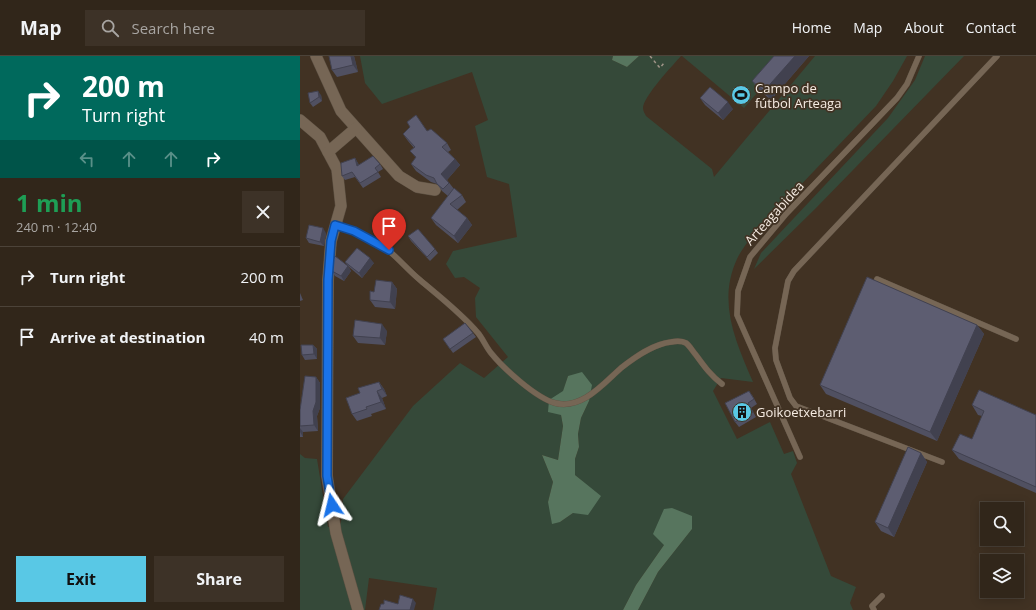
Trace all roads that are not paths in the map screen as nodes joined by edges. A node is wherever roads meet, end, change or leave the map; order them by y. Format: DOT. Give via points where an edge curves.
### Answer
graph roads {
  1 [pos="316,56"];
  2 [pos="919,56"];
  3 [pos="997,56"];
  4 [pos="300,120"];
  5 [pos="356,128"];
  6 [pos="328,152"];
  7 [pos="435,190"];
  8 [pos="335,225"];
  9 [pos="877,279"];
  10 [pos="1016,339"];
  11 [pos="722,384"];
  12 [pos="800,457"];
  13 [pos="942,462"];
  14 [pos="882,596"];
  15 [pos="358,610"];
  16 [pos="874,610"];
  1 -- 5 [label="street" via="341,112"];
  2 -- 12 [label="lane, Arteagabidea" via="898,98 786,214 750,257 738,291 737,315"];
  3 -- 13 [label="lane" via="794,271 788,281 775,348 776,360 790,398 796,406"];
  4 -- 6 [label="street" via="320,137"];
  5 -- 6 [label="street"];
  5 -- 7 [label="street" via="399,176 417,187"];
  6 -- 8 [label="street" via="337,168 340,206"];
  8 -- 11 [label="lane" via="354,231 389,250 451,306 478,334 502,365 532,391 555,403 568,404 583,400 636,357 666,342 678,341 687,344 707,370"];
  8 -- 15 [label="street" via="328,280 327,476 336,533"];
  9 -- 10 [label="lane"];
  14 -- 16 [label="lane" via="872,606"];
}
